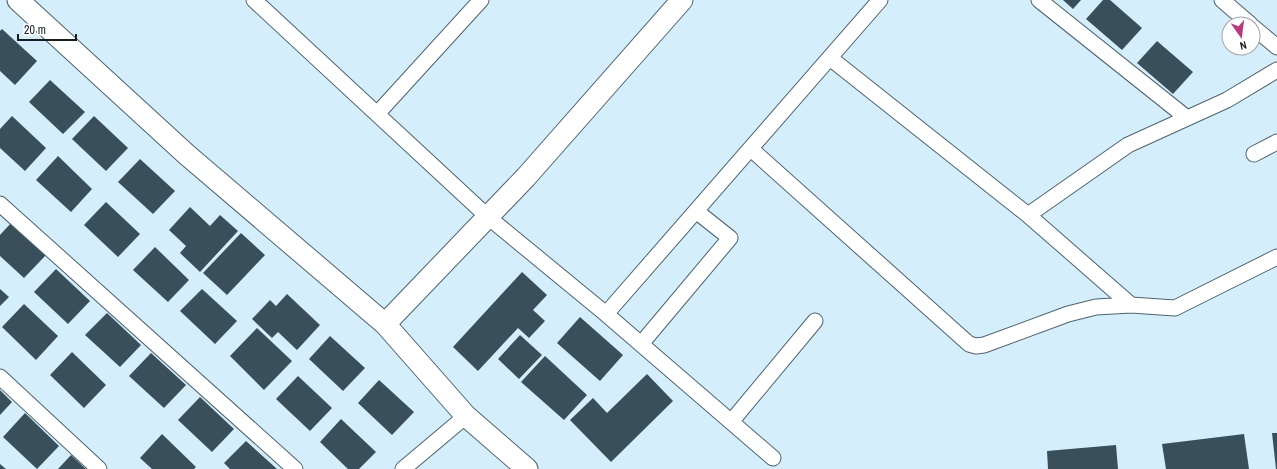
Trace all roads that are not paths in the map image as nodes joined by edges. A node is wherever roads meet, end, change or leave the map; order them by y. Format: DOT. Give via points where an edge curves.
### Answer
graph roads {
  1 [pos="18,0"];
  2 [pos="254,0"];
  3 [pos="481,0"];
  4 [pos="682,0"];
  5 [pos="1039,0"];
  6 [pos="1222,0"];
  7 [pos="872,3"];
  8 [pos="1241,16"];
  9 [pos="1261,34"];
  10 [pos="1277,47"];
  11 [pos="830,58"];
  12 [pos="1277,70"];
  13 [pos="377,114"];
  14 [pos="1187,118"];
  15 [pos="1277,142"];
  16 [pos="751,149"];
  17 [pos="1254,154"];
  18 [pos="0,204"];
  19 [pos="696,211"];
  20 [pos="1028,215"];
  21 [pos="488,217"];
  22 [pos="1277,257"];
  23 [pos="1131,305"];
  24 [pos="606,314"];
  25 [pos="815,321"];
  26 [pos="385,324"];
  27 [pos="641,344"];
  28 [pos="0,377"];
  29 [pos="466,416"];
  30 [pos="731,422"];
  31 [pos="773,458"];
  32 [pos="99,469"];
  33 [pos="295,469"];
  34 [pos="403,469"];
  35 [pos="527,469"];
  1 -- 26 [label="street" via="186,154"];
  2 -- 13 [label="street"];
  3 -- 13 [label="street"];
  4 -- 21 [label="street"];
  5 -- 14 [label="street"];
  6 -- 8 [label="street"];
  7 -- 11 [label="street"];
  9 -- 10 [label="street"];
  11 -- 16 [label="street"];
  11 -- 20 [label="street"];
  12 -- 14 [label="street" via="1227,100"];
  13 -- 21 [label="street"];
  14 -- 20 [label="street" via="1128,145"];
  15 -- 17 [label="street"];
  16 -- 19 [label="street"];
  16 -- 23 [label="street" via="969,344 984,345 1082,310"];
  18 -- 33 [label="street"];
  19 -- 24 [label="street"];
  19 -- 27 [label="street" via="730,238"];
  20 -- 23 [label="street"];
  21 -- 24 [label="street"];
  21 -- 26 [label="street"];
  22 -- 23 [label="street" via="1175,308"];
  24 -- 27 [label="street"];
  25 -- 30 [label="street"];
  26 -- 29 [label="street"];
  27 -- 30 [label="street"];
  28 -- 32 [label="street"];
  29 -- 34 [label="street"];
  29 -- 35 [label="street"];
  30 -- 31 [label="street"];
}
